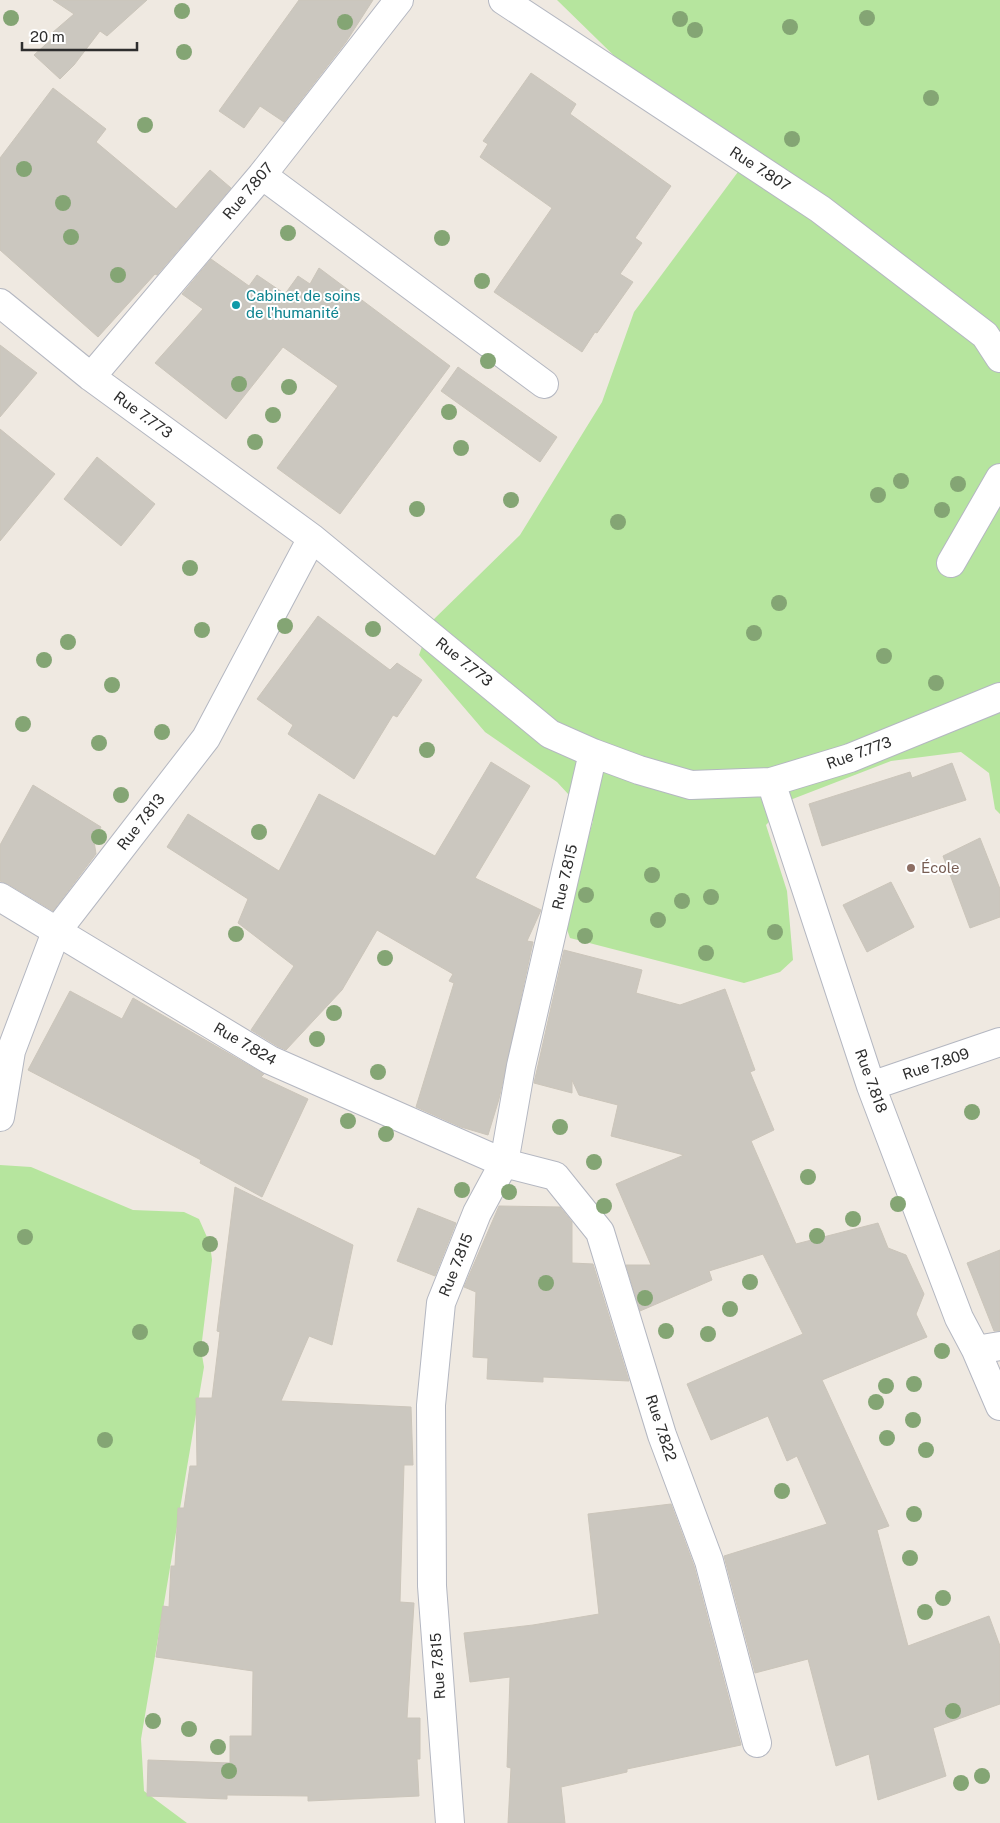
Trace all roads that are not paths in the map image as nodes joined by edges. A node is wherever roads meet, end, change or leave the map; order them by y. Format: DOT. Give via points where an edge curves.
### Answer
graph roads {
  1 [pos="399,0"];
  2 [pos="503,0"];
  3 [pos="262,175"];
  4 [pos="0,303"];
  5 [pos="1000,358"];
  6 [pos="91,377"];
  7 [pos="544,384"];
  8 [pos="1000,478"];
  9 [pos="312,538"];
  10 [pos="951,563"];
  11 [pos="1000,697"];
  12 [pos="593,753"];
  13 [pos="771,782"];
  14 [pos="0,897"];
  15 [pos="56,932"];
  16 [pos="1000,1042"];
  17 [pos="871,1086"];
  18 [pos="0,1117"];
  19 [pos="504,1163"];
  20 [pos="988,1348"];
  21 [pos="1000,1406"];
  22 [pos="757,1743"];
  23 [pos="450,1823"];
  1 -- 3 [label="street, Rue 7.807"];
  2 -- 5 [label="street, Rue 7.807" via="820,209 985,335"];
  3 -- 6 [label="street, Rue 7.807"];
  3 -- 7 [label="street"];
  4 -- 6 [label="street, Rue 7.773"];
  6 -- 9 [label="street, Rue 7.773"];
  8 -- 10 [label="street"];
  9 -- 12 [label="street, Rue 7.773" via="550,734"];
  9 -- 15 [label="street, Rue 7.813" via="206,738"];
  11 -- 13 [label="street, Rue 7.773" via="850,758"];
  12 -- 13 [label="street, Rue 7.773" via="691,785"];
  12 -- 19 [label="street, Rue 7.815" via="521,1066"];
  13 -- 17 [label="street, Rue 7.818"];
  14 -- 15 [label="street, Rue 7.824"];
  15 -- 18 [label="street, Rue 7.813" via="11,1051"];
  15 -- 19 [label="street, Rue 7.824" via="270,1060"];
  16 -- 17 [label="street, Rue 7.809"];
  17 -- 20 [label="street, Rue 7.818" via="959,1318"];
  19 -- 22 [label="street, Rue 7.822" via="555,1176 600,1232 662,1435 708,1561"];
  19 -- 23 [label="street, Rue 7.815" via="478,1213 441,1303 430,1405 432,1586"];
  20 -- 21 [label="street, Rue 7.818"];
}
